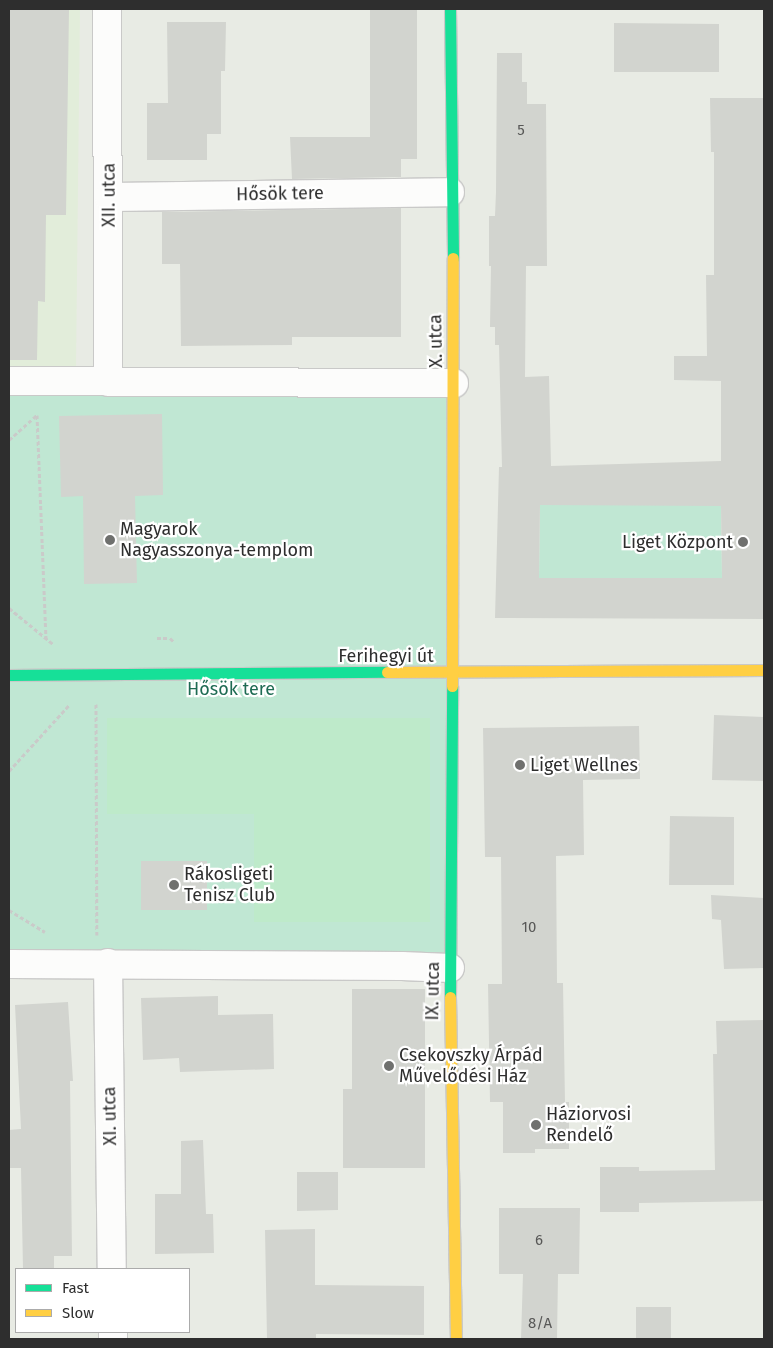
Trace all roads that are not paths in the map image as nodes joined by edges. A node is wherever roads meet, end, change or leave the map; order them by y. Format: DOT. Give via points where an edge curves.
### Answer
graph roads {
  1 [pos="107,9"];
  2 [pos="450,9"];
  3 [pos="450,192"];
  4 [pos="109,197"];
  5 [pos="9,381"];
  6 [pos="108,382"];
  7 [pos="454,383"];
  8 [pos="764,670"];
  9 [pos="453,673"];
  10 [pos="9,675"];
  11 [pos="103,963"];
  12 [pos="9,964"];
  13 [pos="450,968"];
  14 [pos="112,1268"];
  15 [pos="456,1339"];
  1 -- 4 [label="street, XII. utca"];
  2 -- 3 [label="street, X. utca"];
  3 -- 4 [label="street, Hősök tere"];
  3 -- 7 [label="street, X. utca"];
  4 -- 6 [label="street, XII. utca"];
  5 -- 6 [label="street"];
  6 -- 7 [label="street"];
  7 -- 9 [label="street, X. utca"];
  8 -- 9 [label="street, Ferihegyi út"];
  9 -- 10 [label="street, Ferihegyi út"];
  9 -- 13 [label="street, IX. utca"];
  11 -- 12 [label="street"];
  11 -- 13 [label="street"];
  11 -- 14 [label="street, XI. utca"];
  13 -- 15 [label="street, IX. utca"];
}
